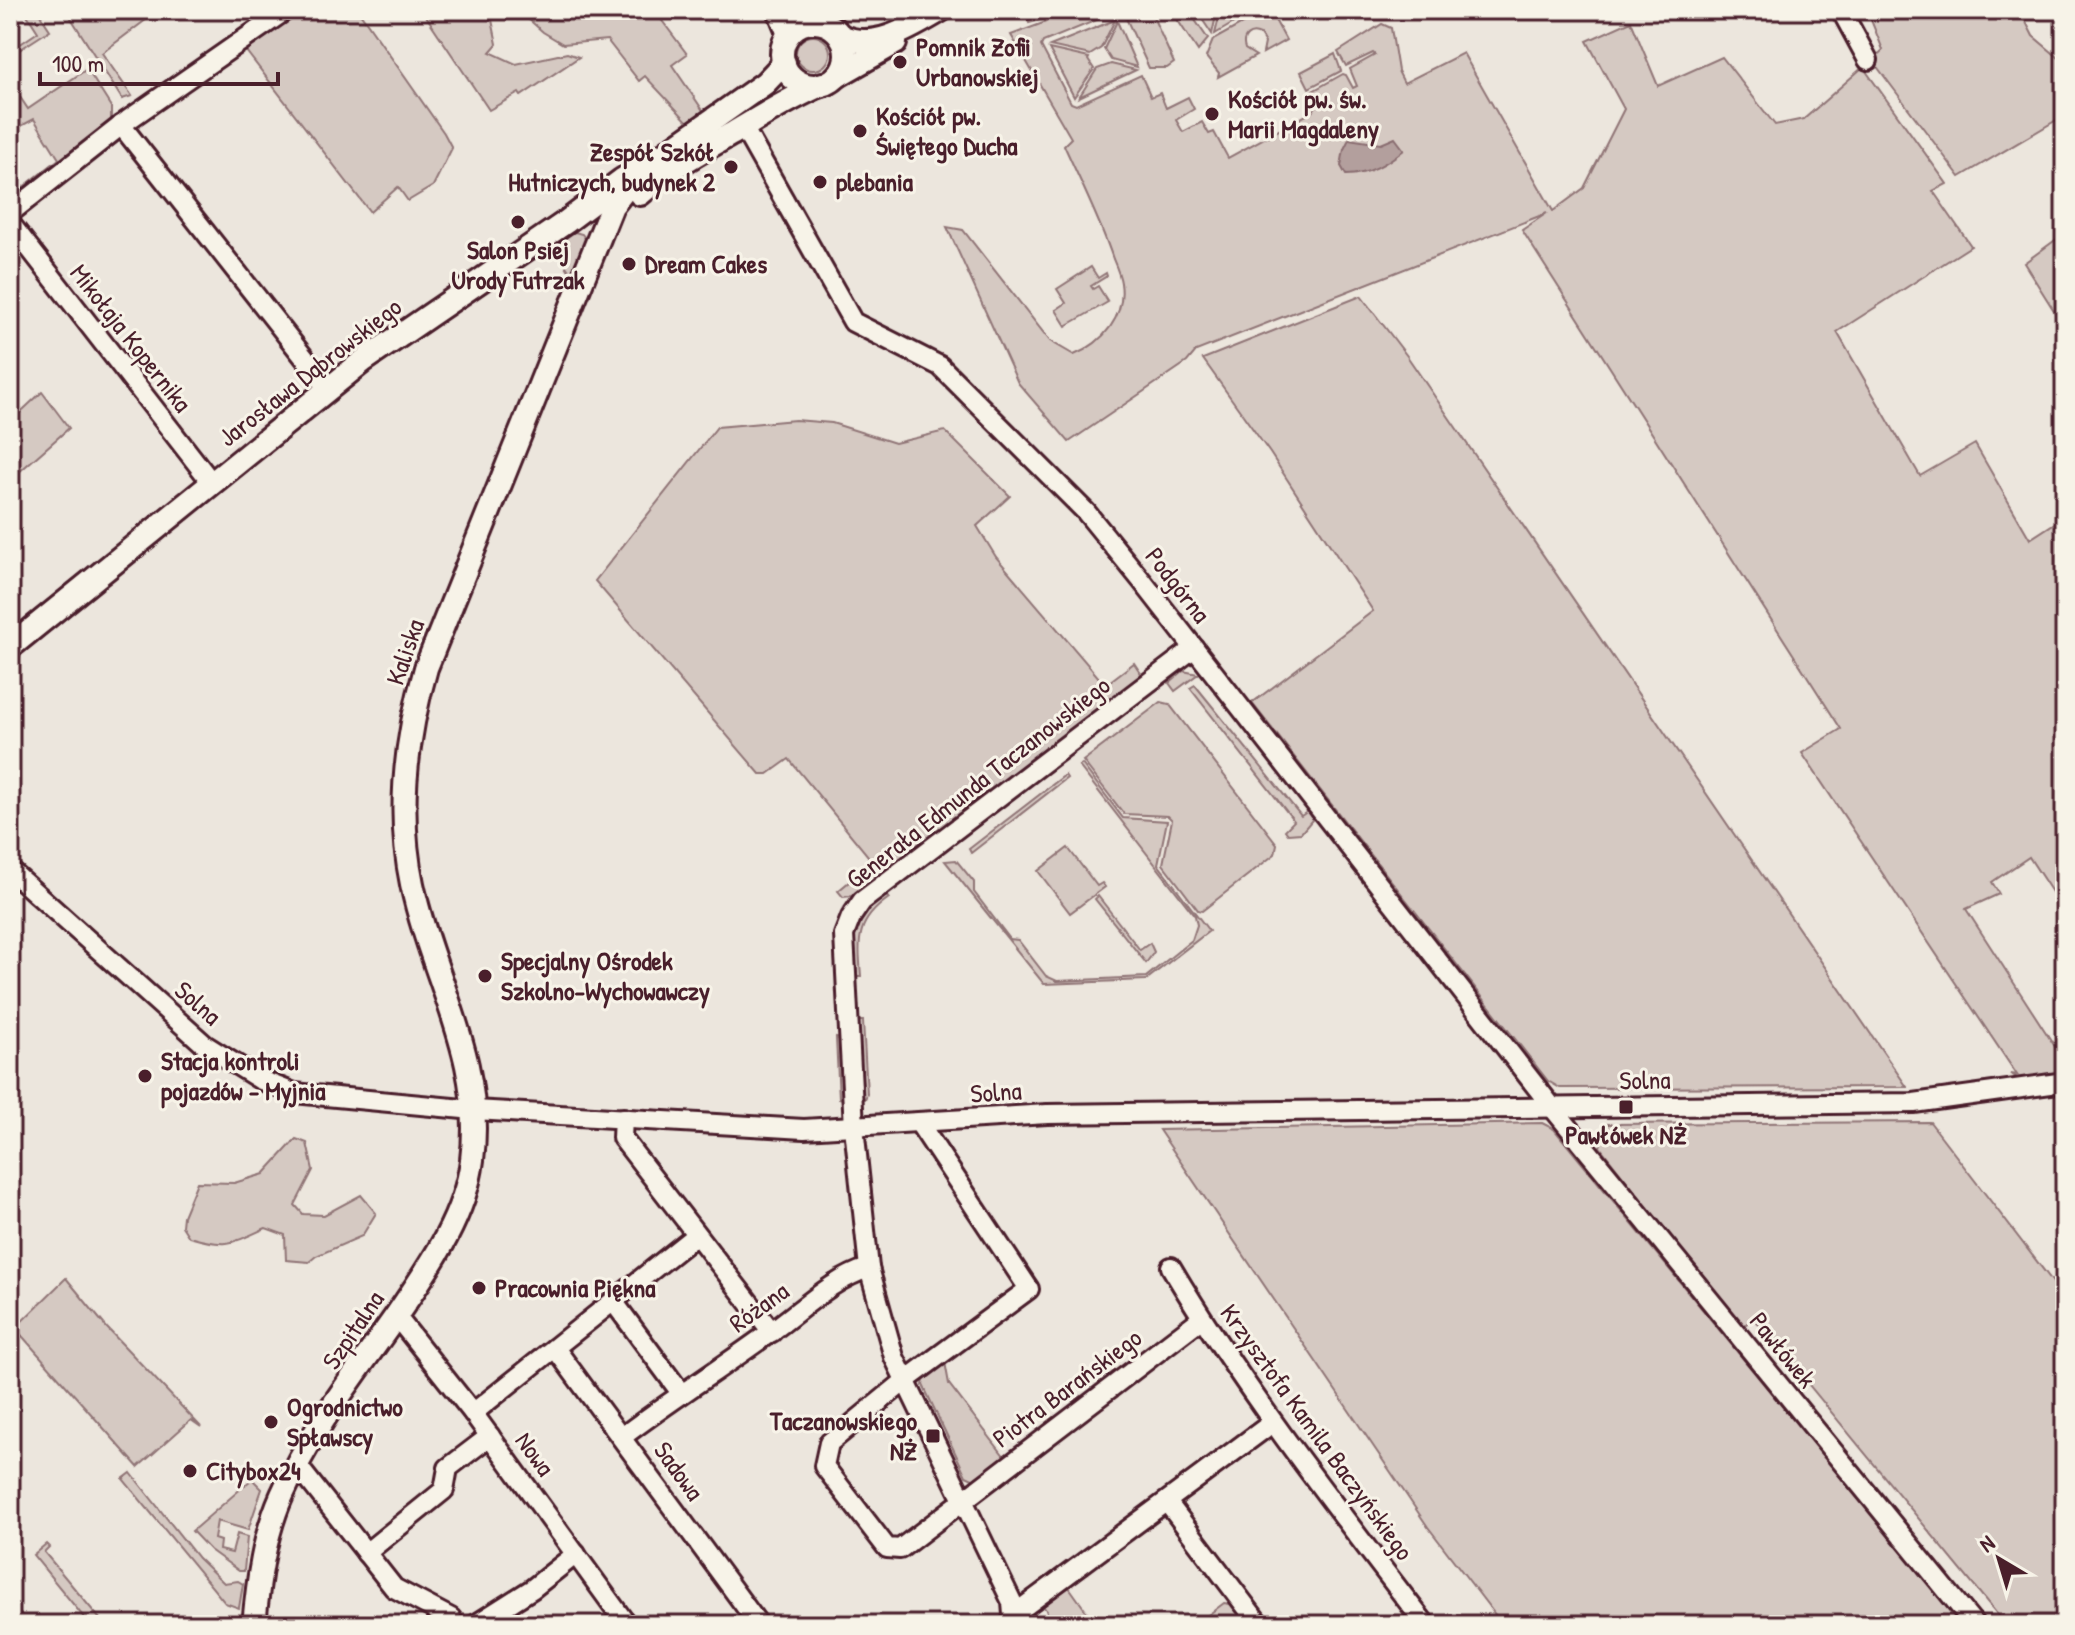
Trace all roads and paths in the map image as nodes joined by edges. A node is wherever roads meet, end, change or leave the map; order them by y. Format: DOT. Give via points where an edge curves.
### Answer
graph roads {
  1 [pos="286,10"];
  2 [pos="779,10"];
  3 [pos="1841,10"];
  4 [pos="932,15"];
  5 [pos="804,16"];
  6 [pos="789,34"];
  7 [pos="841,36"];
  8 [pos="1868,60"];
  9 [pos="784,63"];
  10 [pos="830,80"];
  11 [pos="121,125"];
  12 [pos="743,127"];
  13 [pos="657,159"];
  14 [pos="10,213"];
  15 [pos="566,222"];
  16 [pos="10,223"];
  17 [pos="603,233"];
  18 [pos="329,389"];
  19 [pos="212,483"];
  20 [pos="10,647"];
  21 [pos="1194,648"];
  22 [pos="10,870"];
  23 [pos="2065,1082"];
  24 [pos="1552,1107"];
  25 [pos="474,1110"];
  26 [pos="623,1118"];
  27 [pos="919,1123"];
  28 [pos="854,1127"];
  29 [pos="696,1235"];
  30 [pos="1171,1267"];
  31 [pos="869,1268"];
  32 [pos="613,1301"];
  33 [pos="396,1316"];
  34 [pos="1202,1318"];
  35 [pos="772,1332"];
  36 [pos="555,1348"];
  37 [pos="906,1380"];
  38 [pos="681,1393"];
  39 [pos="473,1413"];
  40 [pos="1272,1423"];
  41 [pos="490,1436"];
  42 [pos="622,1437"];
  43 [pos="297,1465"];
  44 [pos="964,1500"];
  45 [pos="1167,1502"];
  46 [pos="366,1553"];
  47 [pos="576,1554"];
  48 [pos="1012,1620"];
  49 [pos="254,1625"];
  50 [pos="455,1625"];
  51 [pos="475,1625"];
  52 [pos="627,1625"];
  53 [pos="759,1625"];
  54 [pos="1260,1625"];
  55 [pos="1426,1625"];
  56 [pos="1975,1625"];
  1 -- 11 [label="street"];
  2 -- 6 [label="street"];
  3 -- 8 [label="street"];
  4 -- 7 [label="street" via="873,42"];
  4 -- 10 [label="street" via="890,47"];
  5 -- 6 [label="street"];
  5 -- 7 [label="street"];
  6 -- 9 [label="street"];
  7 -- 10 [label="street" via="844,64"];
  9 -- 10 [label="street" via="800,82 815,86"];
  9 -- 13 [label="street, Jarosława Dąbrowskiego" via="765,83"];
  10 -- 12 [label="street"];
  11 -- 14 [label="street"];
  11 -- 18 [label="street"];
  12 -- 17 [label="street" via="653,182"];
  12 -- 21 [label="street, Podgórna" via="853,322 940,366 1086,512"];
  13 -- 15 [label="street, Jarosława Dąbrowskiego"];
  13 -- 17 [label="street, Jarosława Dąbrowskiego" via="612,206"];
  15 -- 17 [label="street"];
  15 -- 18 [label="street, Jarosława Dąbrowskiego"];
  16 -- 19 [label="street, Mikołaja Kopernika"];
  17 -- 25 [label="street, Kaliska" via="426,668 408,748 405,808 412,885 464,1046"];
  18 -- 19 [label="street, Jarosława Dąbrowskiego"];
  19 -- 20 [label="street, Jarosława Dąbrowskiego"];
  21 -- 24 [label="street, Podgórna"];
  21 -- 28 [label="street, Generała Edmunda Taczanowskiego" via="862,901 844,935"];
  22 -- 25 [label="street, Solna" via="205,1045 261,1080 294,1093"];
  23 -- 24 [label="street, Solna" via="1914,1103"];
  24 -- 27 [label="street, Solna" via="1047,1114"];
  24 -- 56 [label="street, Pawłówek"];
  25 -- 26 [label="street, Solna"];
  25 -- 33 [label="street, Szpitalna" via="472,1160 459,1211"];
  26 -- 28 [label="street, Solna"];
  26 -- 29 [label="street" via="622,1138"];
  27 -- 28 [label="street, Solna"];
  27 -- 37 [label="street, Piotra Barańskiego" via="1029,1289"];
  28 -- 31 [label="street, Generała Edmunda Taczanowskiego"];
  29 -- 32 [label="street"];
  29 -- 35 [label="street"];
  30 -- 34 [label="street, Krzysztofa Kamila Baczyńskiego"];
  31 -- 35 [label="street, Różana" via="849,1274"];
  31 -- 37 [label="street, Generała Edmunda Taczanowskiego" via="894,1357"];
  32 -- 36 [label="street"];
  32 -- 38 [label="street"];
  33 -- 39 [label="street, Nowa"];
  33 -- 43 [label="street, Szpitalna"];
  34 -- 40 [label="street, Krzysztofa Kamila Baczyńskiego"];
  34 -- 44 [label="street, Piotra Barańskiego"];
  35 -- 38 [label="street, Różana"];
  36 -- 39 [label="street"];
  36 -- 42 [label="street, Sadowa"];
  37 -- 44 [label="street, Generała Edmunda Taczanowskiego"];
  37 -- 44 [label="street, Piotra Barańskiego" via="829,1443 824,1466 887,1548 900,1549"];
  38 -- 42 [label="street, Różana"];
  39 -- 41 [label="street, Nowa"];
  40 -- 45 [label="street"];
  40 -- 55 [label="street, Krzysztofa Kamila Baczyńskiego"];
  41 -- 46 [label="street" via="448,1468 444,1490"];
  41 -- 47 [label="street, Nowa"];
  42 -- 53 [label="street, Sadowa"];
  43 -- 46 [label="street"];
  43 -- 49 [label="street, Szpitalna" via="271,1525"];
  44 -- 48 [label="street, Generała Edmunda Taczanowskiego" via="1012,1602"];
  45 -- 48 [label="street"];
  45 -- 54 [label="street"];
  46 -- 50 [label="street" via="394,1588"];
  47 -- 51 [label="street"];
  47 -- 52 [label="street, Nowa"];
}
